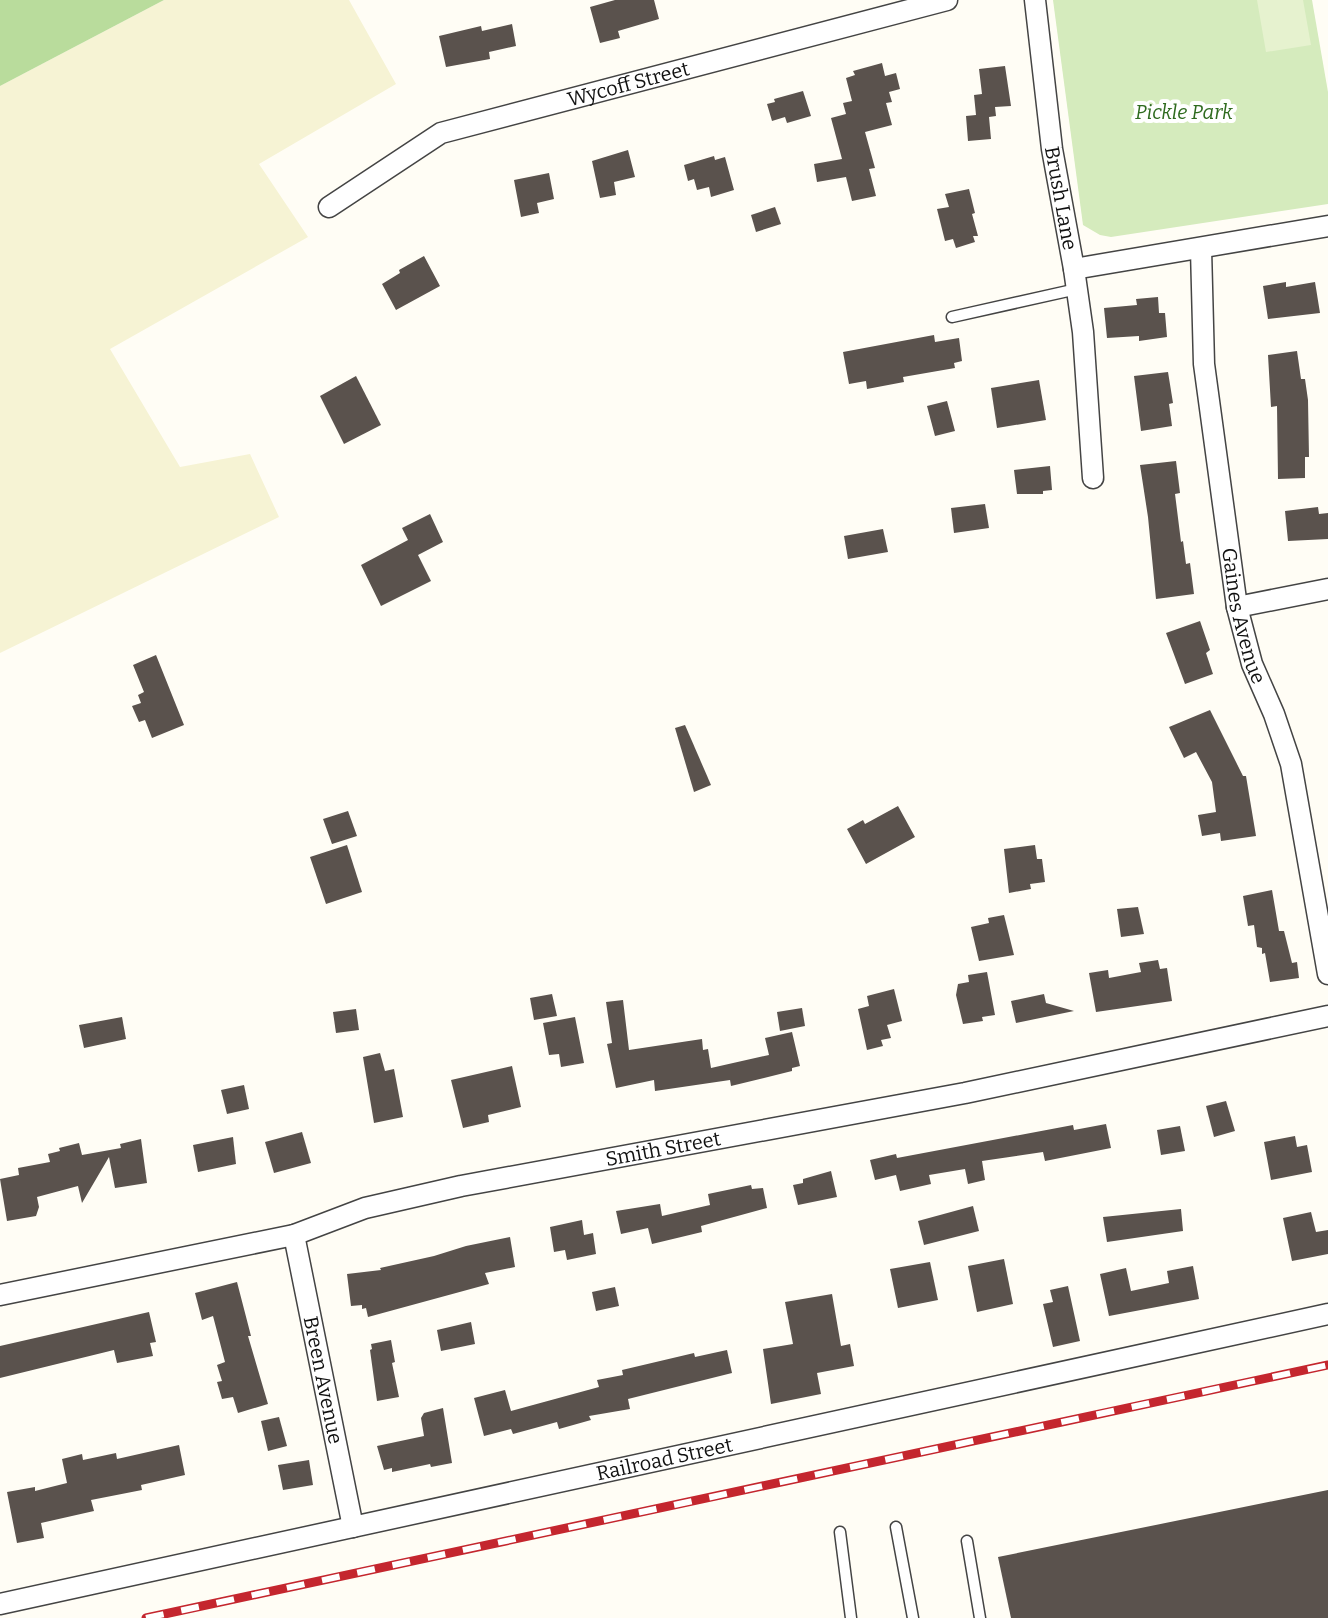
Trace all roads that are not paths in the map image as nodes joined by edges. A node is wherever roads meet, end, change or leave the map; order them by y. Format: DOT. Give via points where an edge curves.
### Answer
graph roads {
  1 [pos="947,0"];
  2 [pos="1035,0"];
  3 [pos="329,207"];
  4 [pos="1328,226"];
  5 [pos="1201,249"];
  6 [pos="1075,279"];
  7 [pos="952,317"];
  8 [pos="1093,478"];
  9 [pos="1328,589"];
  10 [pos="1237,607"];
  11 [pos="1328,974"];
  12 [pos="1328,1016"];
  13 [pos="294,1235"];
  14 [pos="0,1295"];
  15 [pos="1328,1314"];
  16 [pos="353,1527"];
  17 [pos="896,1527"];
  18 [pos="840,1532"];
  19 [pos="967,1541"];
  20 [pos="0,1604"];
  21 [pos="851,1618"];
  22 [pos="913,1618"];
  23 [pos="980,1618"];
  1 -- 3 [label="street, Wycoff Street" via="441,133"];
  2 -- 6 [label="street, Brush Lane" via="1052,149"];
  4 -- 5 [label="street, Brush Lane"];
  5 -- 6 [label="street, Brush Lane"];
  5 -- 10 [label="street, Gaines Avenue" via="1204,364"];
  6 -- 7 [label="lane"];
  6 -- 8 [label="street"];
  9 -- 10 [label="street"];
  10 -- 11 [label="street, Gaines Avenue" via="1252,664 1291,764"];
  12 -- 13 [label="street, Smith Street" via="965,1093 461,1186 365,1208"];
  13 -- 14 [label="street, Smith Street"];
  13 -- 16 [label="street, Breen Avenue"];
  15 -- 16 [label="street, Railroad Street"];
  16 -- 20 [label="street, Railroad Street"];
  17 -- 22 [label="lane"];
  18 -- 21 [label="lane"];
  19 -- 23 [label="lane"];
}
